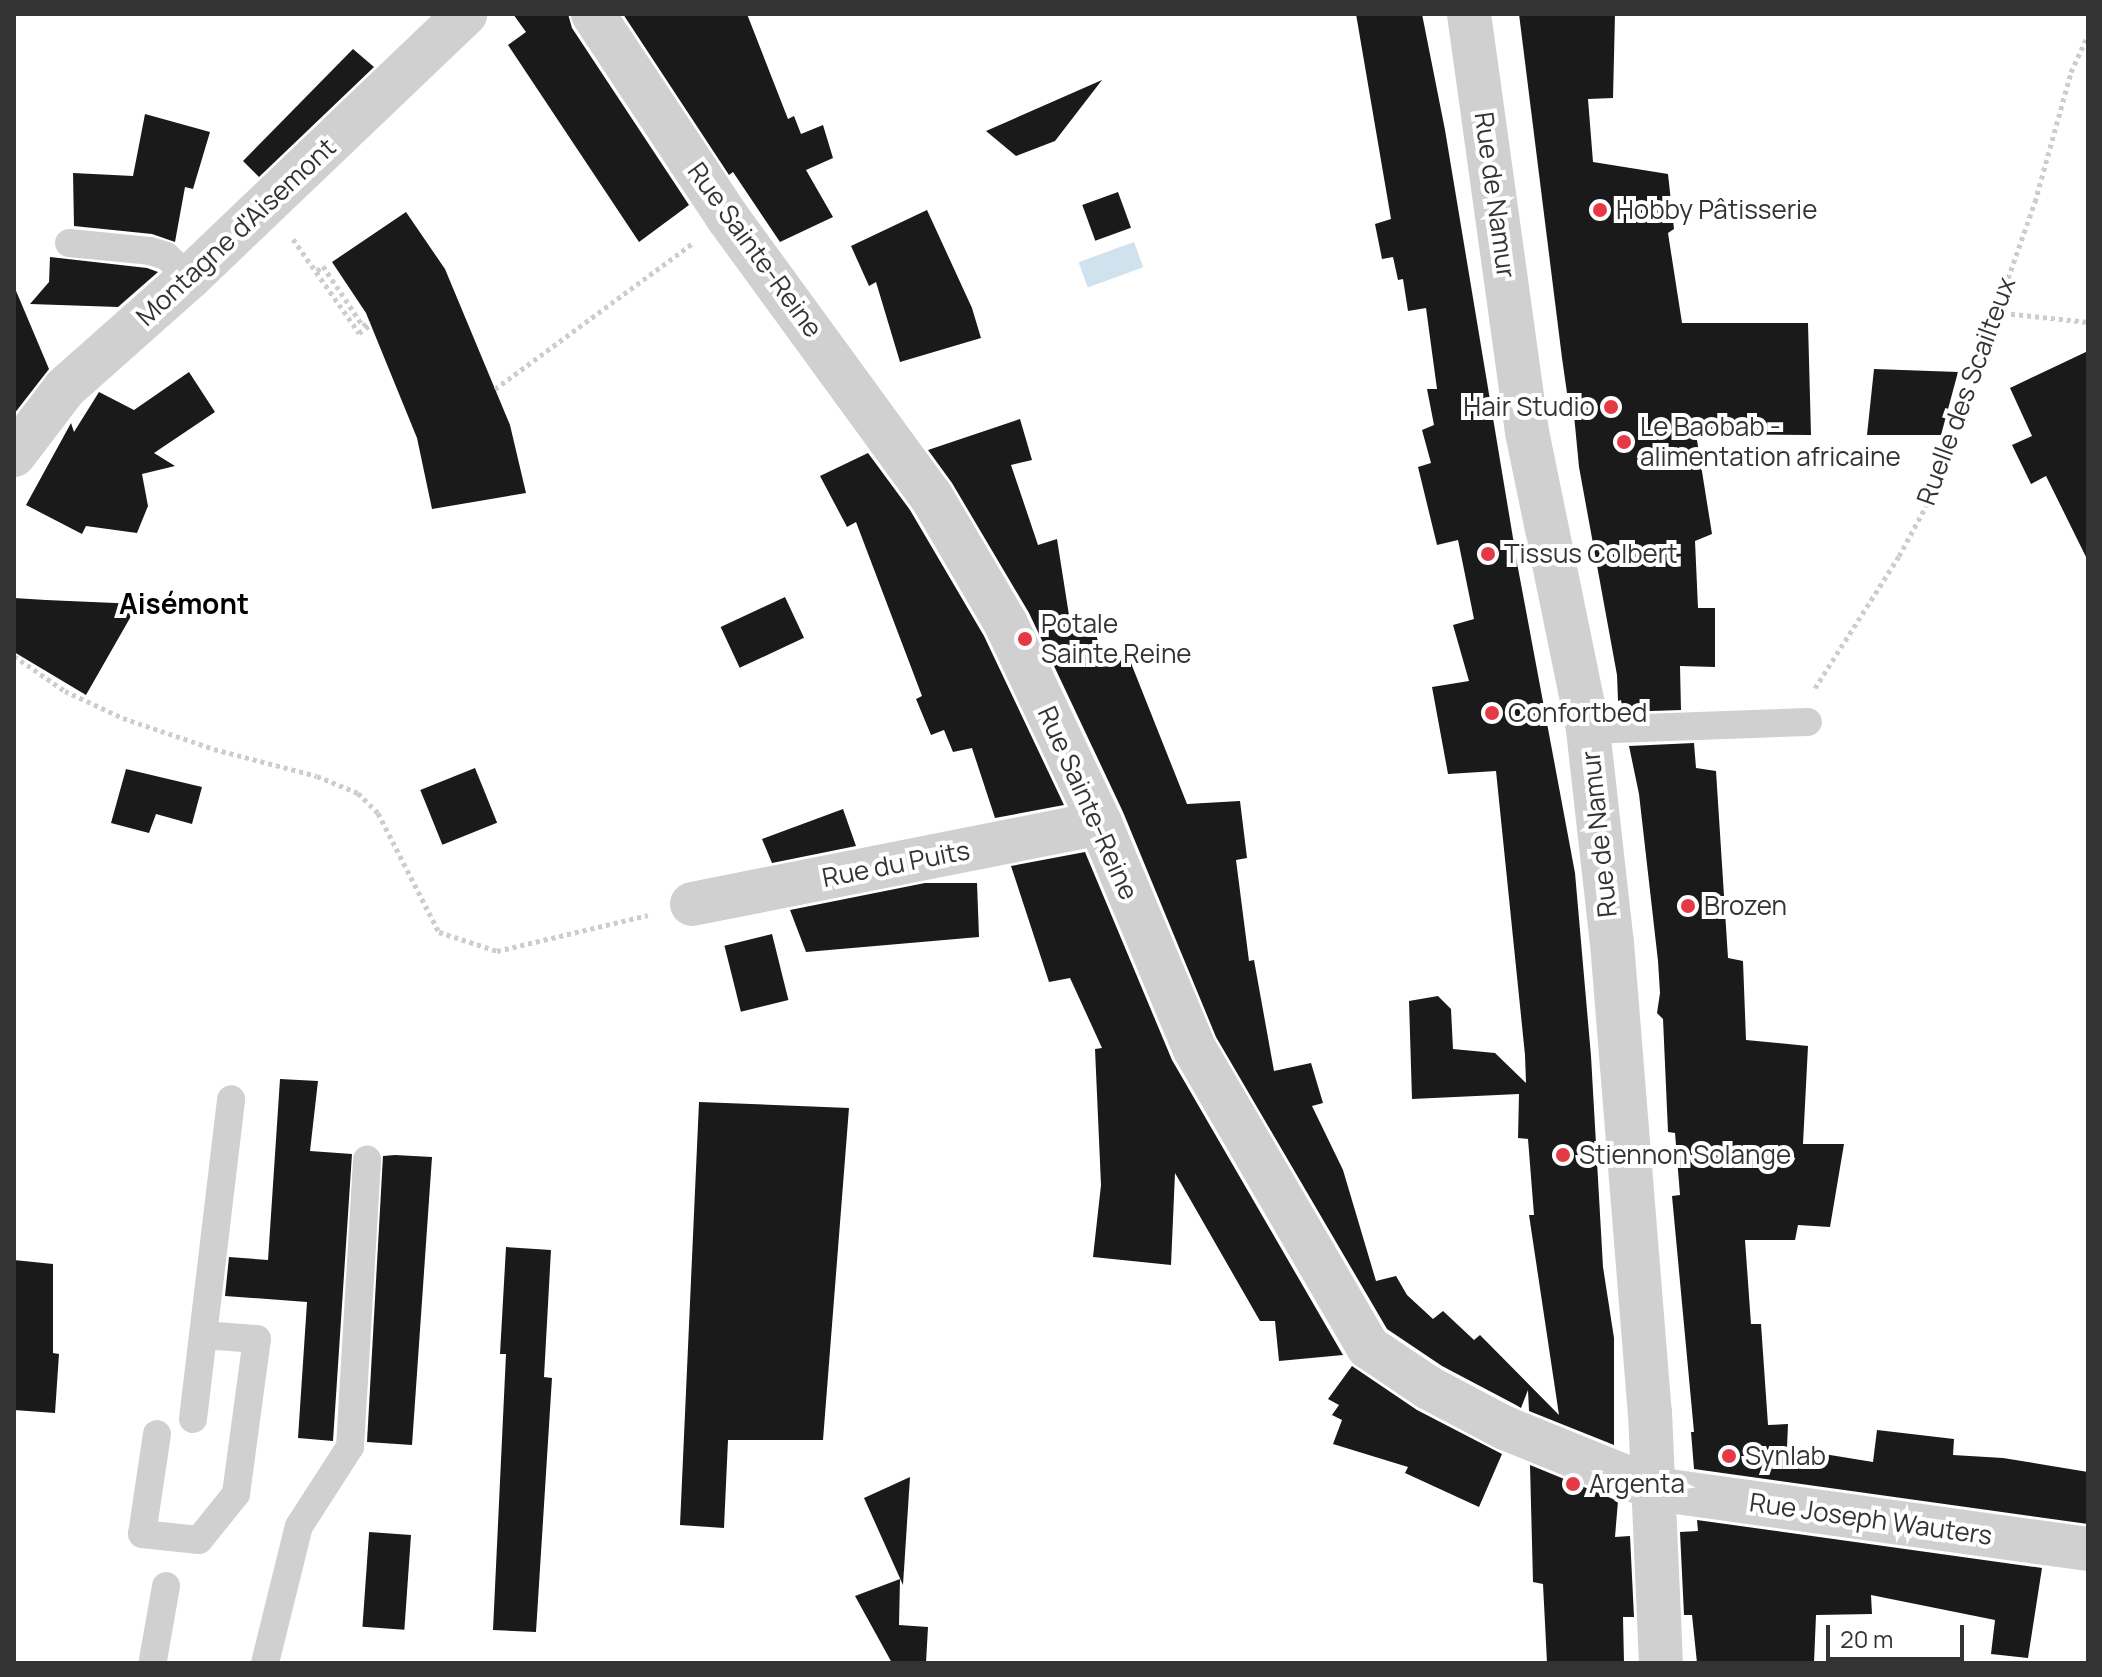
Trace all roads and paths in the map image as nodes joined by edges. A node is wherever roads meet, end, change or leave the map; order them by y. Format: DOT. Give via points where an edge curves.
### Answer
graph roads {
  1 [pos="465,14"];
  2 [pos="593,14"];
  3 [pos="1469,14"];
  4 [pos="2088,35"];
  5 [pos="728,218"];
  6 [pos="69,243"];
  7 [pos="317,271"];
  8 [pos="190,277"];
  9 [pos="1995,312"];
  10 [pos="2088,322"];
  11 [pos="370,323"];
  12 [pos="495,389"];
  13 [pos="14,455"];
  14 [pos="14,656"];
  15 [pos="1801,722"];
  16 [pos="1588,730"];
  17 [pos="1100,823"];
  18 [pos="692,904"];
  19 [pos="231,1099"];
  20 [pos="367,1160"];
  21 [pos="203,1335"];
  22 [pos="193,1419"];
  23 [pos="157,1434"];
  24 [pos="1655,1489"];
  25 [pos="2088,1549"];
  26 [pos="166,1586"];
  27 [pos="153,1660"];
  28 [pos="265,1663"];
  29 [pos="1661,1663"];
  1 -- 8 [label="street, Montagne d'Aisemont"];
  2 -- 5 [label="street, Rue Sainte-Reine"];
  3 -- 16 [label="street, Rue de Namur" via="1527,432"];
  4 -- 9 [label="path, Ruelle des Scailteux" via="2071,72 2035,202"];
  5 -- 12 [label="path"];
  5 -- 17 [label="street, Rue Sainte-Reine" via="931,496 1006,624"];
  6 -- 8 [label="lane" via="150,251 166,256"];
  7 -- 11 [label="path" via="359,333"];
  8 -- 13 [label="street, Montagne d'Aisemont" via="65,388"];
  9 -- 10 [label="path"];
  9 -- 15 [label="path, Ruelle des Scailteux" via="1931,497"];
  14 -- 18 [label="path" via="65,691 123,718 358,793 378,813 439,932 497,951"];
  15 -- 16 [label="lane"];
  16 -- 24 [label="street, Rue de Namur" via="1612,943"];
  17 -- 18 [label="street, Rue du Puits"];
  17 -- 24 [label="street, Rue Sainte-Reine" via="1194,1048 1368,1347 1429,1388 1505,1428"];
  19 -- 21 [label="lane"];
  20 -- 28 [label="lane" via="350,1447 299,1526"];
  21 -- 22 [label="lane"];
  21 -- 23 [label="lane" via="257,1339 236,1494 199,1540 142,1534"];
  24 -- 25 [label="street, Rue Joseph Wauters"];
  24 -- 29 [label="street, Rue de Namur"];
  26 -- 27 [label="lane"];
}
